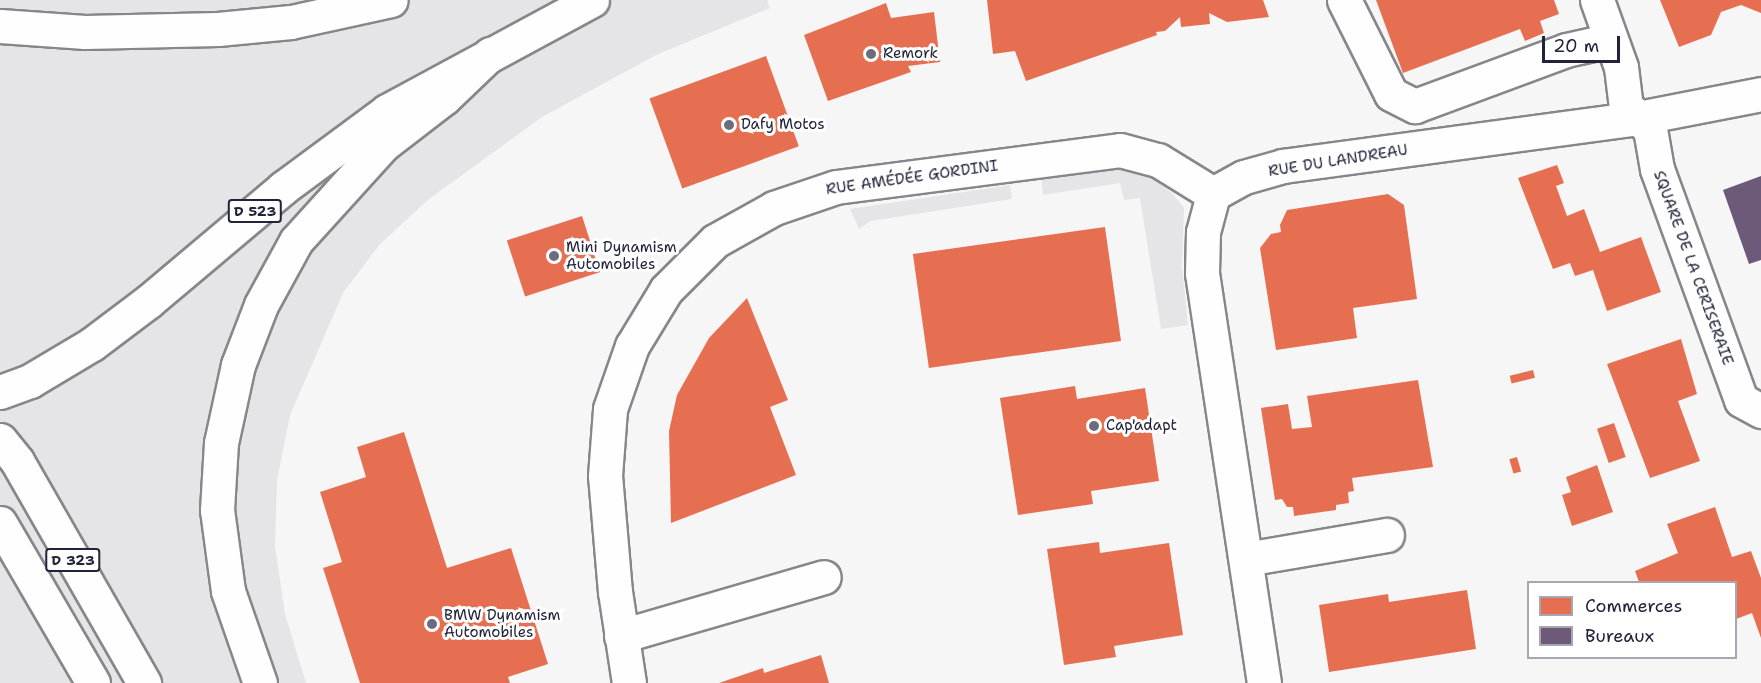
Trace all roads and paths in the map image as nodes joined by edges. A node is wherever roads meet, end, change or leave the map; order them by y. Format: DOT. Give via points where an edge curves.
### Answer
graph roads {
  1 [pos="392,0"];
  2 [pos="592,0"];
  3 [pos="1344,0"];
  4 [pos="1597,0"];
  5 [pos="0,26"];
  6 [pos="1611,40"];
  7 [pos="490,54"];
  8 [pos="1761,94"];
  9 [pos="1638,118"];
  10 [pos="1214,194"];
  11 [pos="15,386"];
  12 [pos="1761,411"];
  13 [pos="0,440"];
  14 [pos="0,523"];
  15 [pos="1387,535"];
  16 [pos="1246,560"];
  17 [pos="824,577"];
  18 [pos="621,636"];
  19 [pos="93,683"];
  20 [pos="144,683"];
  21 [pos="260,683"];
  22 [pos="629,683"];
  23 [pos="1264,683"];
  1 -- 5 [label="main road" via="291,22 218,29 85,32"];
  2 -- 7 [label="main road, D 523"];
  3 -- 6 [label="main road" via="1391,94 1415,106 1566,50"];
  4 -- 6 [label="main road, SQUARE DE LA CERISERAIE"];
  6 -- 9 [label="main road, SQUARE DE LA CERISERAIE" via="1621,67 1626,106"];
  7 -- 11 [label="main road, D 523" via="387,111 283,188 92,344"];
  7 -- 21 [label="main road" via="444,98 383,145 296,241 261,305 238,364 221,443 217,510 228,591"];
  8 -- 9 [label="main road, RUE DU LANDREAU"];
  9 -- 10 [label="main road, RUE DU LANDREAU" via="1283,166 1244,177"];
  9 -- 12 [label="main road, SQUARE DE LA CERISERAIE" via="1650,129 1657,169 1741,400"];
  10 -- 16 [label="main road" via="1203,232 1202,273"];
  10 -- 18 [label="main road, RUE AMÉDÉE GORDINI" via="1152,157 1120,150 836,187 774,208 715,241 666,290 632,346 610,409 606,476"];
  13 -- 20 [label="main road, D 323" via="17,461"];
  14 -- 19 [label="main road, D 323"];
  15 -- 16 [label="main road"];
  16 -- 23 [label="main road"];
  17 -- 18 [label="main road"];
  18 -- 22 [label="main road, RUE AMÉDÉE GORDINI"];
}
